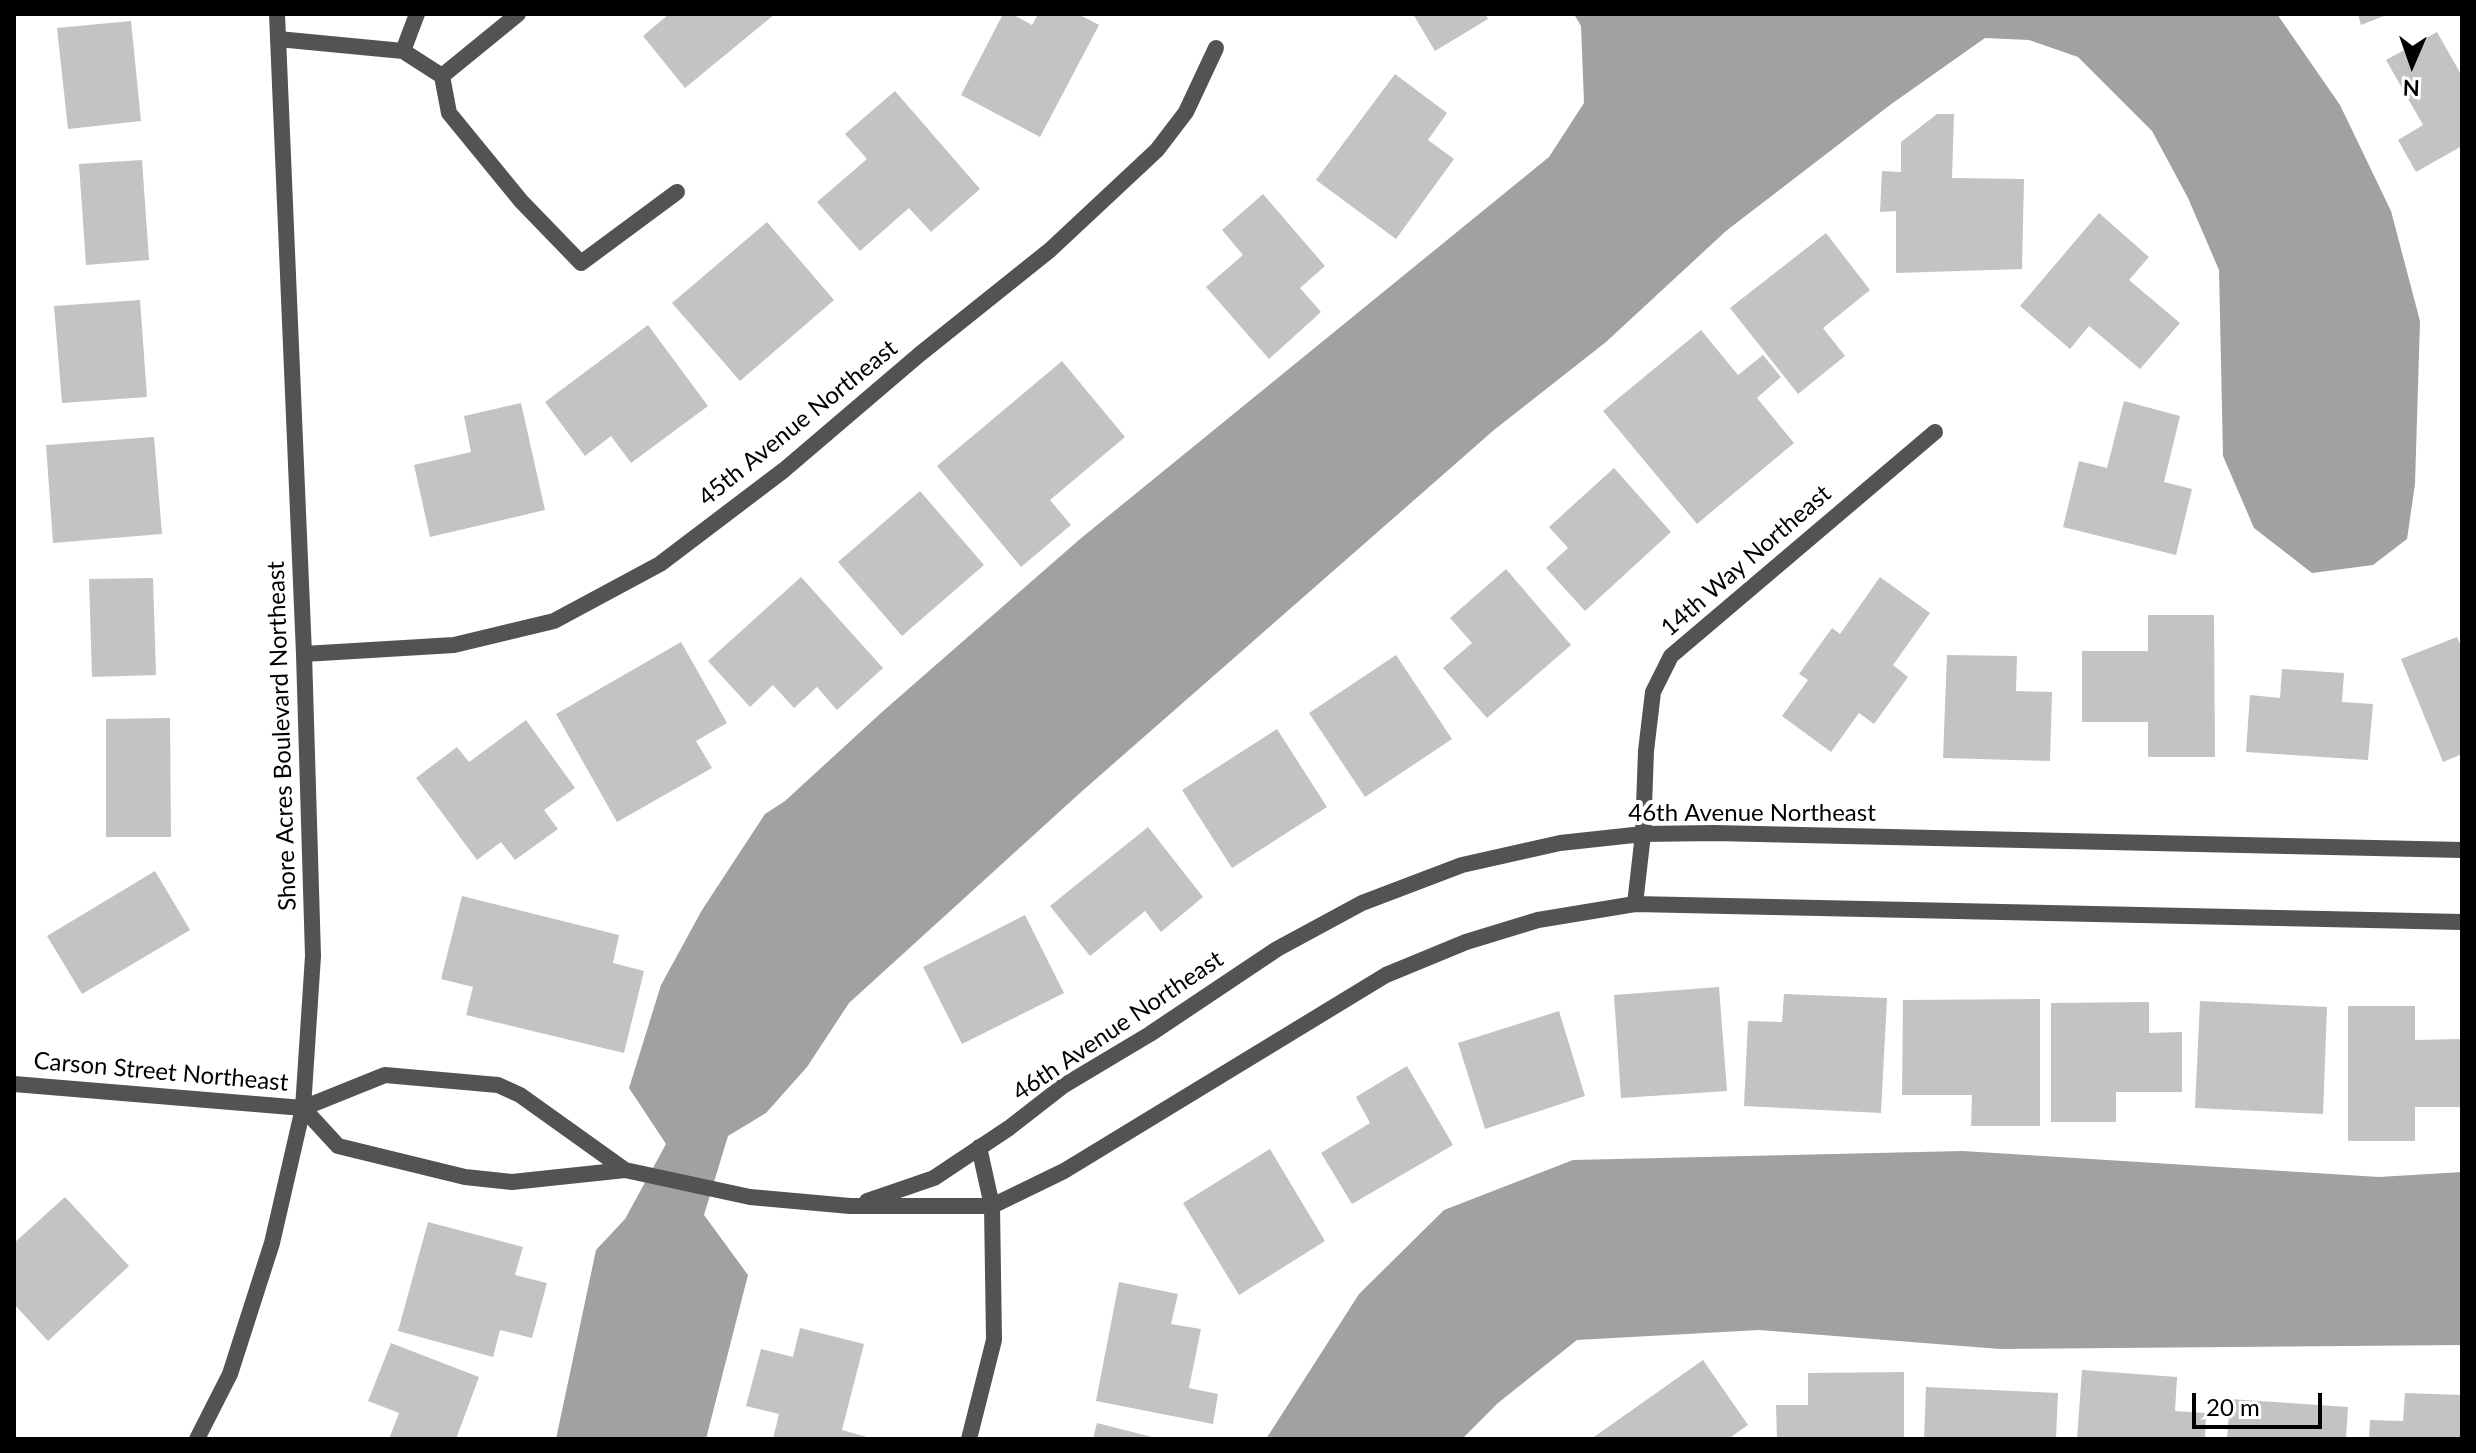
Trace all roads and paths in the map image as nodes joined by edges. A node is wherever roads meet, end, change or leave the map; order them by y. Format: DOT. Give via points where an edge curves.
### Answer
graph roads {
  1 [pos="277,14"];
  2 [pos="417,14"];
  3 [pos="518,14"];
  4 [pos="278,39"];
  5 [pos="1216,48"];
  6 [pos="403,51"];
  7 [pos="442,76"];
  8 [pos="677,192"];
  9 [pos="1935,432"];
  10 [pos="304,654"];
  11 [pos="1643,834"];
  12 [pos="2462,850"];
  13 [pos="1635,904"];
  14 [pos="2462,922"];
  15 [pos="14,1084"];
  16 [pos="303,1108"];
  17 [pos="979,1147"];
  18 [pos="625,1170"];
  19 [pos="850,1206"];
  20 [pos="992,1206"];
  21 [pos="197,1439"];
  22 [pos="969,1439"];
  1 -- 4 [label="street, Shore Acres Boulevard Northeast"];
  2 -- 6 [label="street"];
  3 -- 7 [label="street"];
  4 -- 6 [label="street"];
  4 -- 10 [label="street, Shore Acres Boulevard Northeast"];
  5 -- 10 [label="street, 45th Avenue Northeast" via="1186,112 1157,150 1060,240 784,470 660,564 554,621 454,645"];
  6 -- 7 [label="street"];
  7 -- 8 [label="street" via="449,113 521,201 581,263"];
  9 -- 11 [label="street, 14th Way Northeast" via="1671,656 1653,692"];
  10 -- 16 [label="street, Shore Acres Boulevard Northeast" via="313,956"];
  11 -- 12 [label="street, 46th Avenue Northeast"];
  11 -- 13 [label="street, 14th Way Northeast"];
  11 -- 17 [label="street, 46th Avenue Northeast" via="1560,843 1462,865 1362,903 1277,949 1063,1086"];
  13 -- 14 [label="street, 46th Avenue Northeast"];
  13 -- 20 [label="street, 46th Avenue Northeast" via="1538,920 1386,975 1064,1171"];
  15 -- 16 [label="street, Carson Street Northeast"];
  16 -- 18 [label="street, 46th Avenue Northeast" via="338,1146 465,1177 512,1182"];
  16 -- 18 [label="street, 46th Avenue Northeast" via="385,1075 498,1085"];
  16 -- 21 [label="street, Shore Acres Boulevard Northeast" via="272,1243 230,1374"];
  17 -- 19 [label="street, 46th Avenue Northeast" via="934,1178"];
  17 -- 20 [label="street"];
  18 -- 19 [label="street, 46th Avenue Northeast" via="750,1197"];
  19 -- 20 [label="street, 46th Avenue Northeast"];
  20 -- 22 [label="street" via="994,1340"];
}
